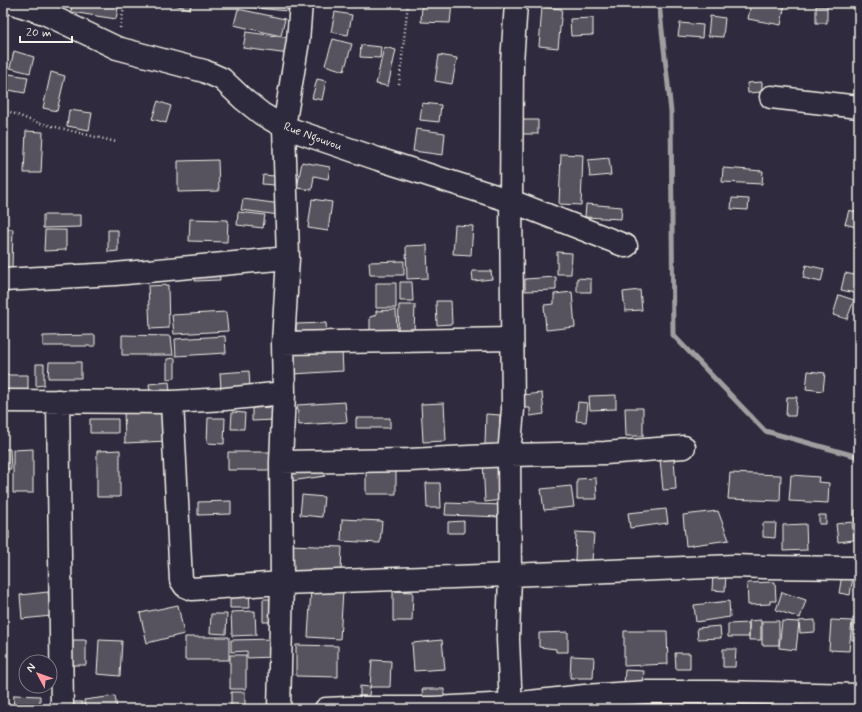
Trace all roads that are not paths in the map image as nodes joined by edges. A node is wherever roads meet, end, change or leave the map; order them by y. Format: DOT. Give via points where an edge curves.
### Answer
graph roads {
  1 [pos="13,3"];
  2 [pos="301,3"];
  3 [pos="516,3"];
  4 [pos="771,96"];
  5 [pos="859,107"];
  6 [pos="284,127"];
  7 [pos="511,201"];
  8 [pos="626,246"];
  9 [pos="288,258"];
  10 [pos="3,280"];
  11 [pos="512,339"];
  12 [pos="283,343"];
  13 [pos="284,393"];
  14 [pos="3,401"];
  15 [pos="58,401"];
  16 [pos="172,402"];
  17 [pos="684,447"];
  18 [pos="509,455"];
  19 [pos="281,462"];
  20 [pos="852,568"];
  21 [pos="510,576"];
  22 [pos="282,583"];
  23 [pos="859,695"];
  24 [pos="647,701"];
  25 [pos="511,707"];
  26 [pos="62,709"];
  27 [pos="279,709"];
  28 [pos="326,709"];
  1 -- 6 [label="street, Rue Ngouvou" via="44,13 117,48 204,71 222,79 262,114"];
  2 -- 6 [label="street" via="298,41"];
  3 -- 7 [label="street" via="512,63"];
  4 -- 5 [label="street"];
  6 -- 7 [label="street, Rue Ngouvou"];
  6 -- 9 [label="street"];
  7 -- 8 [label="street, Rue Ngouvou"];
  7 -- 11 [label="street"];
  9 -- 10 [label="street" via="115,274"];
  9 -- 12 [label="street"];
  11 -- 12 [label="street"];
  11 -- 18 [label="street" via="513,409"];
  12 -- 13 [label="street"];
  13 -- 16 [label="street"];
  13 -- 19 [label="street"];
  14 -- 15 [label="street"];
  15 -- 16 [label="street"];
  15 -- 26 [label="street"];
  16 -- 22 [label="street" via="181,580 185,586 192,589"];
  17 -- 18 [label="street" via="605,453"];
  18 -- 19 [label="street"];
  18 -- 21 [label="street"];
  19 -- 22 [label="street"];
  20 -- 21 [label="street" via="734,566"];
  21 -- 22 [label="street"];
  21 -- 25 [label="street" via="508,639"];
  22 -- 27 [label="street"];
  23 -- 24 [label="street" via="717,692"];
  24 -- 25 [label="street" via="586,696"];
  25 -- 28 [label="street"];
}
